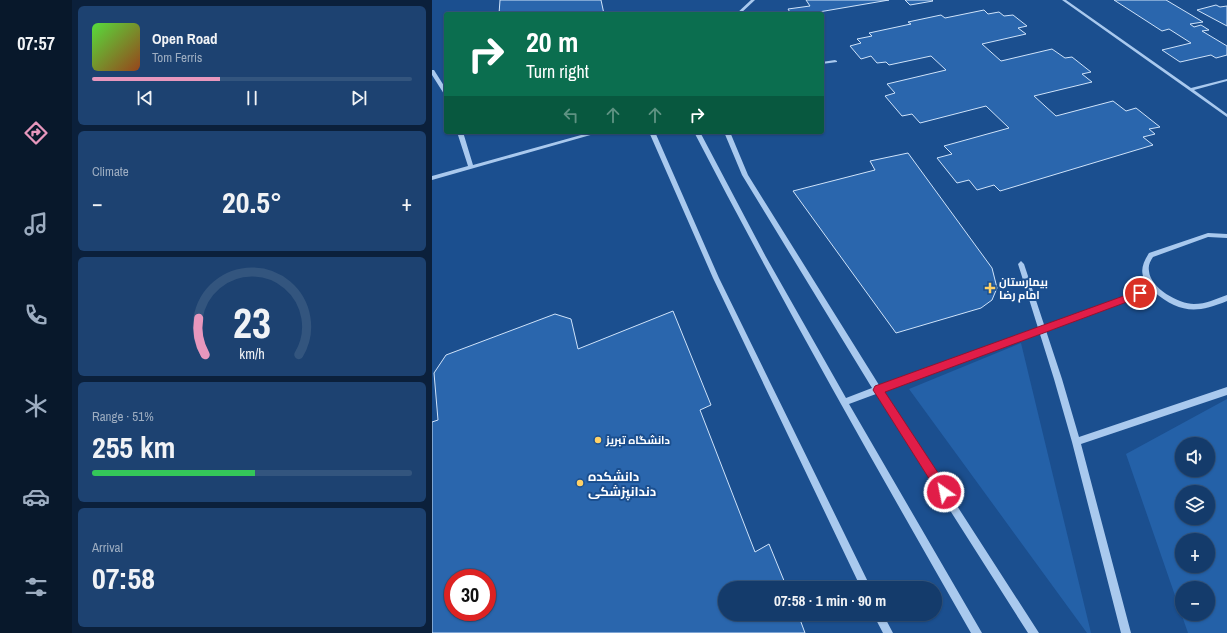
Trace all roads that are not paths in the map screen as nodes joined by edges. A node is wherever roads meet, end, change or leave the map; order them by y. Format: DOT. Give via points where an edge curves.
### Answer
graph roads {
  1 [pos="753,0"];
  2 [pos="1064,0"];
  3 [pos="740,12"];
  4 [pos="835,61"];
  5 [pos="824,63"];
  6 [pos="432,71"];
  7 [pos="1227,80"];
  8 [pos="444,90"];
  9 [pos="1190,90"];
  10 [pos="1227,116"];
  11 [pos="461,134"];
  12 [pos="591,134"];
  13 [pos="653,134"];
  14 [pos="698,134"];
  15 [pos="729,134"];
  16 [pos="471,167"];
  17 [pos="432,178"];
  18 [pos="1227,236"];
  19 [pos="1021,264"];
  20 [pos="1154,288"];
  21 [pos="1227,298"];
  22 [pos="878,390"];
  23 [pos="1227,391"];
  24 [pos="844,402"];
  25 [pos="1076,442"];
  26 [pos="863,581"];
  27 [pos="882,621"];
  28 [pos="888,633"];
  29 [pos="977,633"];
  30 [pos="1034,633"];
  31 [pos="1126,633"];
  1 -- 3 [label="street"];
  2 -- 9 [label="street"];
  4 -- 5 [label="street"];
  6 -- 8 [label="street"];
  7 -- 9 [label="street"];
  9 -- 10 [label="street"];
  11 -- 16 [label="street"];
  12 -- 16 [label="street"];
  13 -- 26 [label="street" via="716,278"];
  14 -- 24 [label="street"];
  15 -- 22 [label="street" via="745,174"];
  16 -- 17 [label="street"];
  18 -- 20 [label="street" via="1208,235 1151,254 1144,269"];
  19 -- 25 [label="street"];
  20 -- 21 [label="street" via="1178,303 1191,306 1204,307"];
  20 -- 22 [label="street, bridge"];
  22 -- 24 [label="street"];
  22 -- 30 [label="street"];
  23 -- 25 [label="street"];
  24 -- 29 [label="street"];
  25 -- 31 [label="street"];
  27 -- 28 [label="street"];
}
